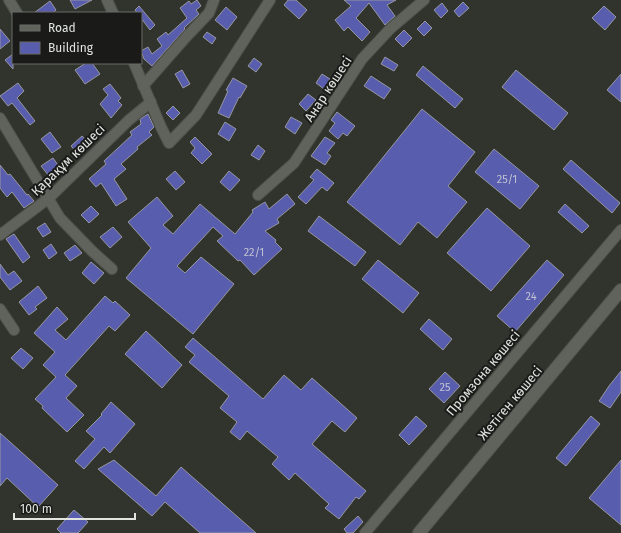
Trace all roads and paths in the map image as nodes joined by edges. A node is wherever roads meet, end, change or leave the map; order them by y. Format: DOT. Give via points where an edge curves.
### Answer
graph roads {
  1 [pos="9,0"];
  2 [pos="107,0"];
  3 [pos="214,0"];
  4 [pos="270,0"];
  5 [pos="424,0"];
  6 [pos="16,12"];
  7 [pos="112,12"];
  8 [pos="134,64"];
  9 [pos="143,86"];
  10 [pos="151,102"];
  11 [pos="0,118"];
  12 [pos="258,195"];
  13 [pos="50,198"];
  14 [pos="621,230"];
  15 [pos="0,235"];
  16 [pos="112,268"];
  17 [pos="621,290"];
  18 [pos="0,309"];
  19 [pos="14,330"];
  20 [pos="366,533"];
  21 [pos="419,533"];
  1 -- 6 [label="street"];
  2 -- 7 [label="street"];
  3 -- 9 [label="street" via="208,13"];
  4 -- 10 [label="street" via="196,115 169,143"];
  5 -- 12 [label="street, Анар көшесі" via="390,29 362,59 294,163"];
  8 -- 9 [label="street"];
  9 -- 10 [label="street"];
  10 -- 13 [label="street, Қарақұм көшесі" via="128,120"];
  11 -- 13 [label="street"];
  13 -- 15 [label="street, Қарақұм көшесі"];
  13 -- 16 [label="street" via="60,218"];
  14 -- 20 [label="street, Промзона көшесі"];
  17 -- 21 [label="street, Жетіген көшесі"];
  18 -- 19 [label="street"];
}
